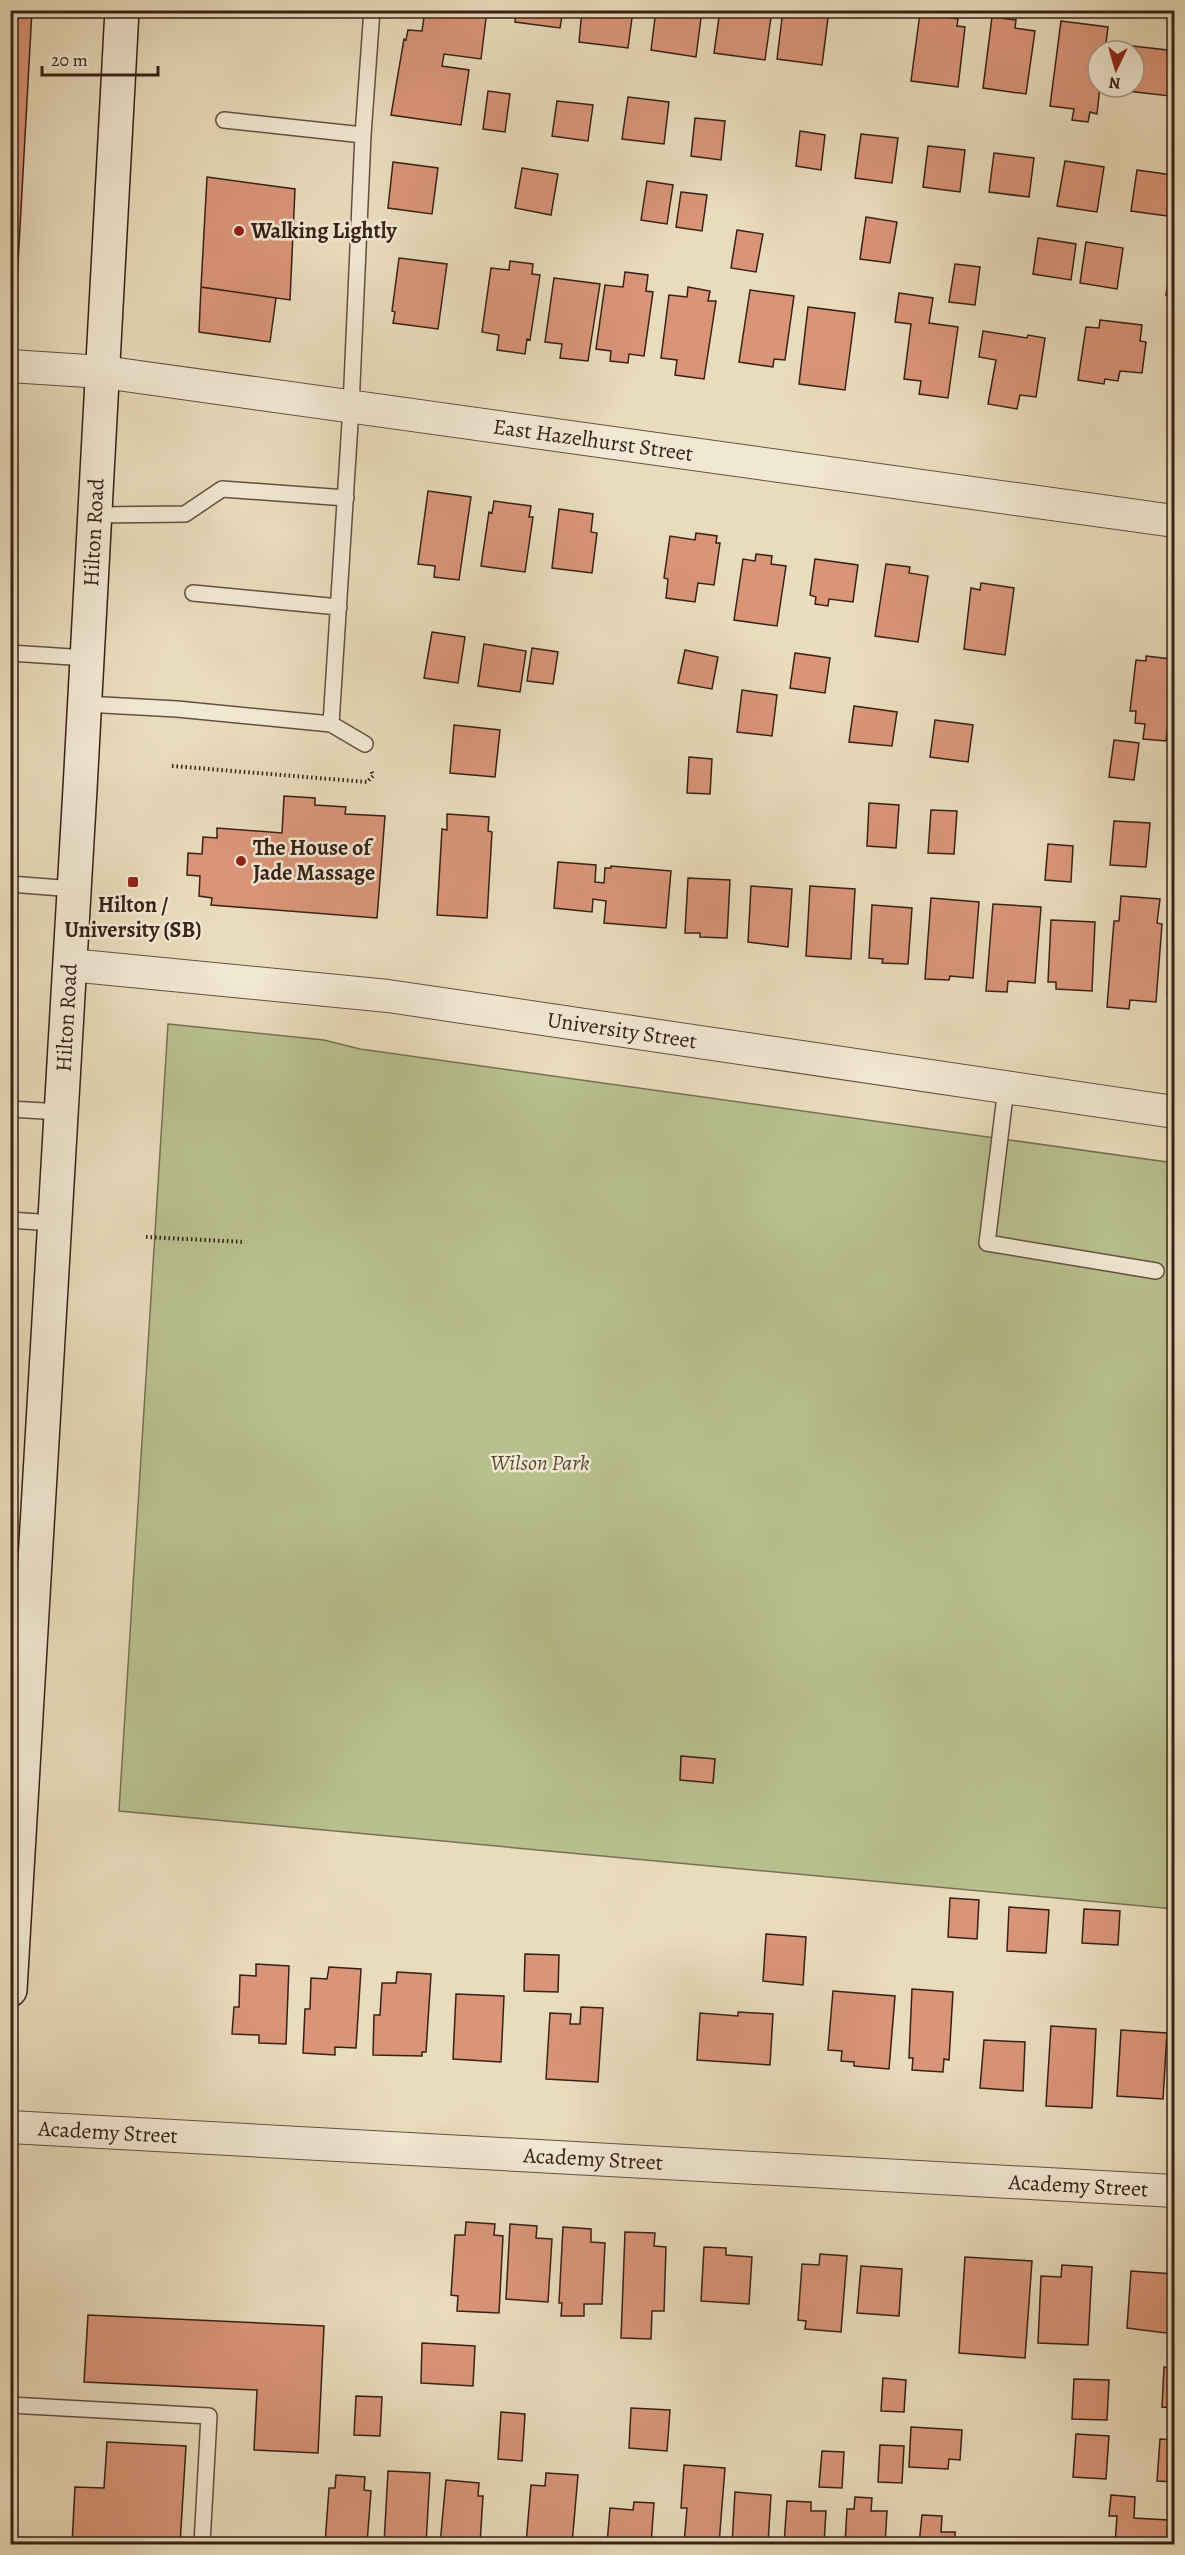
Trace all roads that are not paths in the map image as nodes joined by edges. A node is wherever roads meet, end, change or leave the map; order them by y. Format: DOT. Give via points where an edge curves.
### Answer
graph roads {
  1 [pos="122,10"];
  2 [pos="372,10"];
  3 [pos="224,120"];
  4 [pos="363,135"];
  5 [pos="10,366"];
  6 [pos="103,372"];
  7 [pos="351,407"];
  8 [pos="345,498"];
  9 [pos="95,515"];
  10 [pos="1174,522"];
  11 [pos="193,593"];
  12 [pos="339,607"];
  13 [pos="10,653"];
  14 [pos="87,658"];
  15 [pos="84,704"];
  16 [pos="332,724"];
  17 [pos="365,744"];
  18 [pos="10,884"];
  19 [pos="75,889"];
  20 [pos="70,964"];
  21 [pos="1006,1088"];
  22 [pos="10,1109"];
  23 [pos="61,1112"];
  24 [pos="1174,1112"];
  25 [pos="10,1220"];
  26 [pos="53,1223"];
  27 [pos="1156,1271"];
  28 [pos="19,1679"];
  29 [pos="17,1752"];
  30 [pos="10,1990"];
  31 [pos="10,2127"];
  32 [pos="1174,2191"];
  33 [pos="10,2405"];
  34 [pos="202,2544"];
  1 -- 6 [label="street, Hilton Road"];
  2 -- 4 [label="lane"];
  3 -- 4 [label="lane"];
  4 -- 7 [label="lane"];
  5 -- 6 [label="street, East Hazelhurst Street"];
  6 -- 7 [label="street, East Hazelhurst Street"];
  6 -- 9 [label="street, Hilton Road"];
  7 -- 8 [label="lane"];
  7 -- 10 [label="street, East Hazelhurst Street"];
  8 -- 9 [label="lane" via="222,489 185,514"];
  8 -- 12 [label="lane"];
  9 -- 14 [label="street, Hilton Road"];
  11 -- 12 [label="lane"];
  12 -- 16 [label="lane"];
  13 -- 14 [label="lane"];
  14 -- 15 [label="street, Hilton Road"];
  15 -- 16 [label="lane"];
  15 -- 19 [label="street, Hilton Road"];
  16 -- 17 [label="lane"];
  18 -- 19 [label="lane"];
  19 -- 20 [label="street, Hilton Road"];
  20 -- 21 [label="street, University Street" via="388,996"];
  20 -- 23 [label="street, Hilton Road"];
  21 -- 24 [label="street, University Street"];
  21 -- 27 [label="lane" via="987,1243"];
  22 -- 23 [label="lane"];
  23 -- 26 [label="street, Hilton Road"];
  25 -- 26 [label="lane"];
  26 -- 28 [label="street, Hilton Road"];
  28 -- 29 [label="street, Hilton Road"];
  29 -- 30 [label="street, Hilton Road"];
  31 -- 32 [label="street, Academy Street"];
  33 -- 34 [label="lane" via="209,2416"];
}
